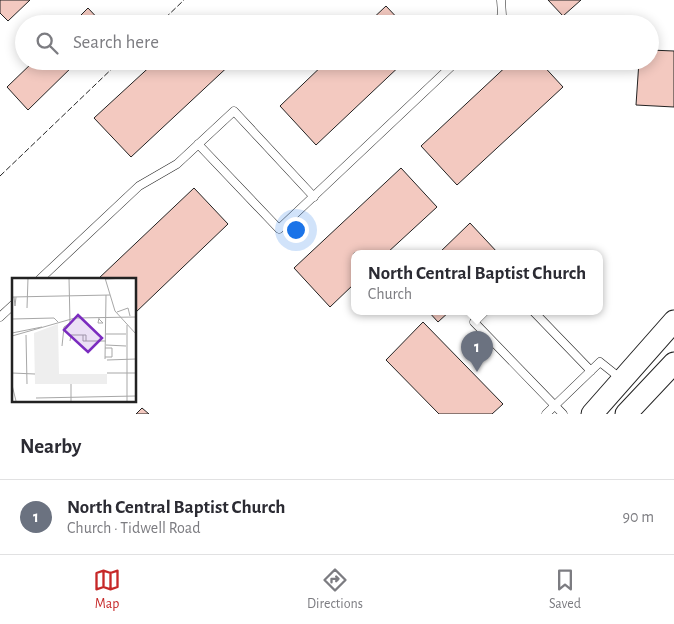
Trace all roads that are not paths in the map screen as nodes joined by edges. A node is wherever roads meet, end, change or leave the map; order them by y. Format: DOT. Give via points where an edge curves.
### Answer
graph roads {
  1 [pos="501,0"];
  2 [pos="502,15"];
  3 [pos="448,70"];
  4 [pos="198,144"];
  5 [pos="314,197"];
  6 [pos="41,278"];
  7 [pos="12,306"];
  8 [pos="480,315"];
  9 [pos="536,315"];
  10 [pos="0,317"];
  11 [pos="674,321"];
  12 [pos="674,363"];
  13 [pos="591,371"];
  14 [pos="622,380"];
  15 [pos="554,406"];
  16 [pos="546,414"];
  17 [pos="563,414"];
  18 [pos="592,414"];
  19 [pos="626,414"];
  1 -- 2 [label="lane"];
  3 -- 5 [label="lane"];
  4 -- 5 [label="lane" via="279,230"];
  4 -- 5 [label="lane" via="234,111"];
  4 -- 6 [label="lane" via="177,164 139,186"];
  7 -- 10 [label="lane"];
  8 -- 15 [label="lane" via="474,322"];
  9 -- 13 [label="lane"];
  11 -- 14 [label="main road"];
  12 -- 19 [label="main road"];
  13 -- 14 [label="lane" via="600,362"];
  13 -- 15 [label="lane"];
  14 -- 18 [label="main road"];
  15 -- 16 [label="lane"];
  15 -- 17 [label="lane"];
}
